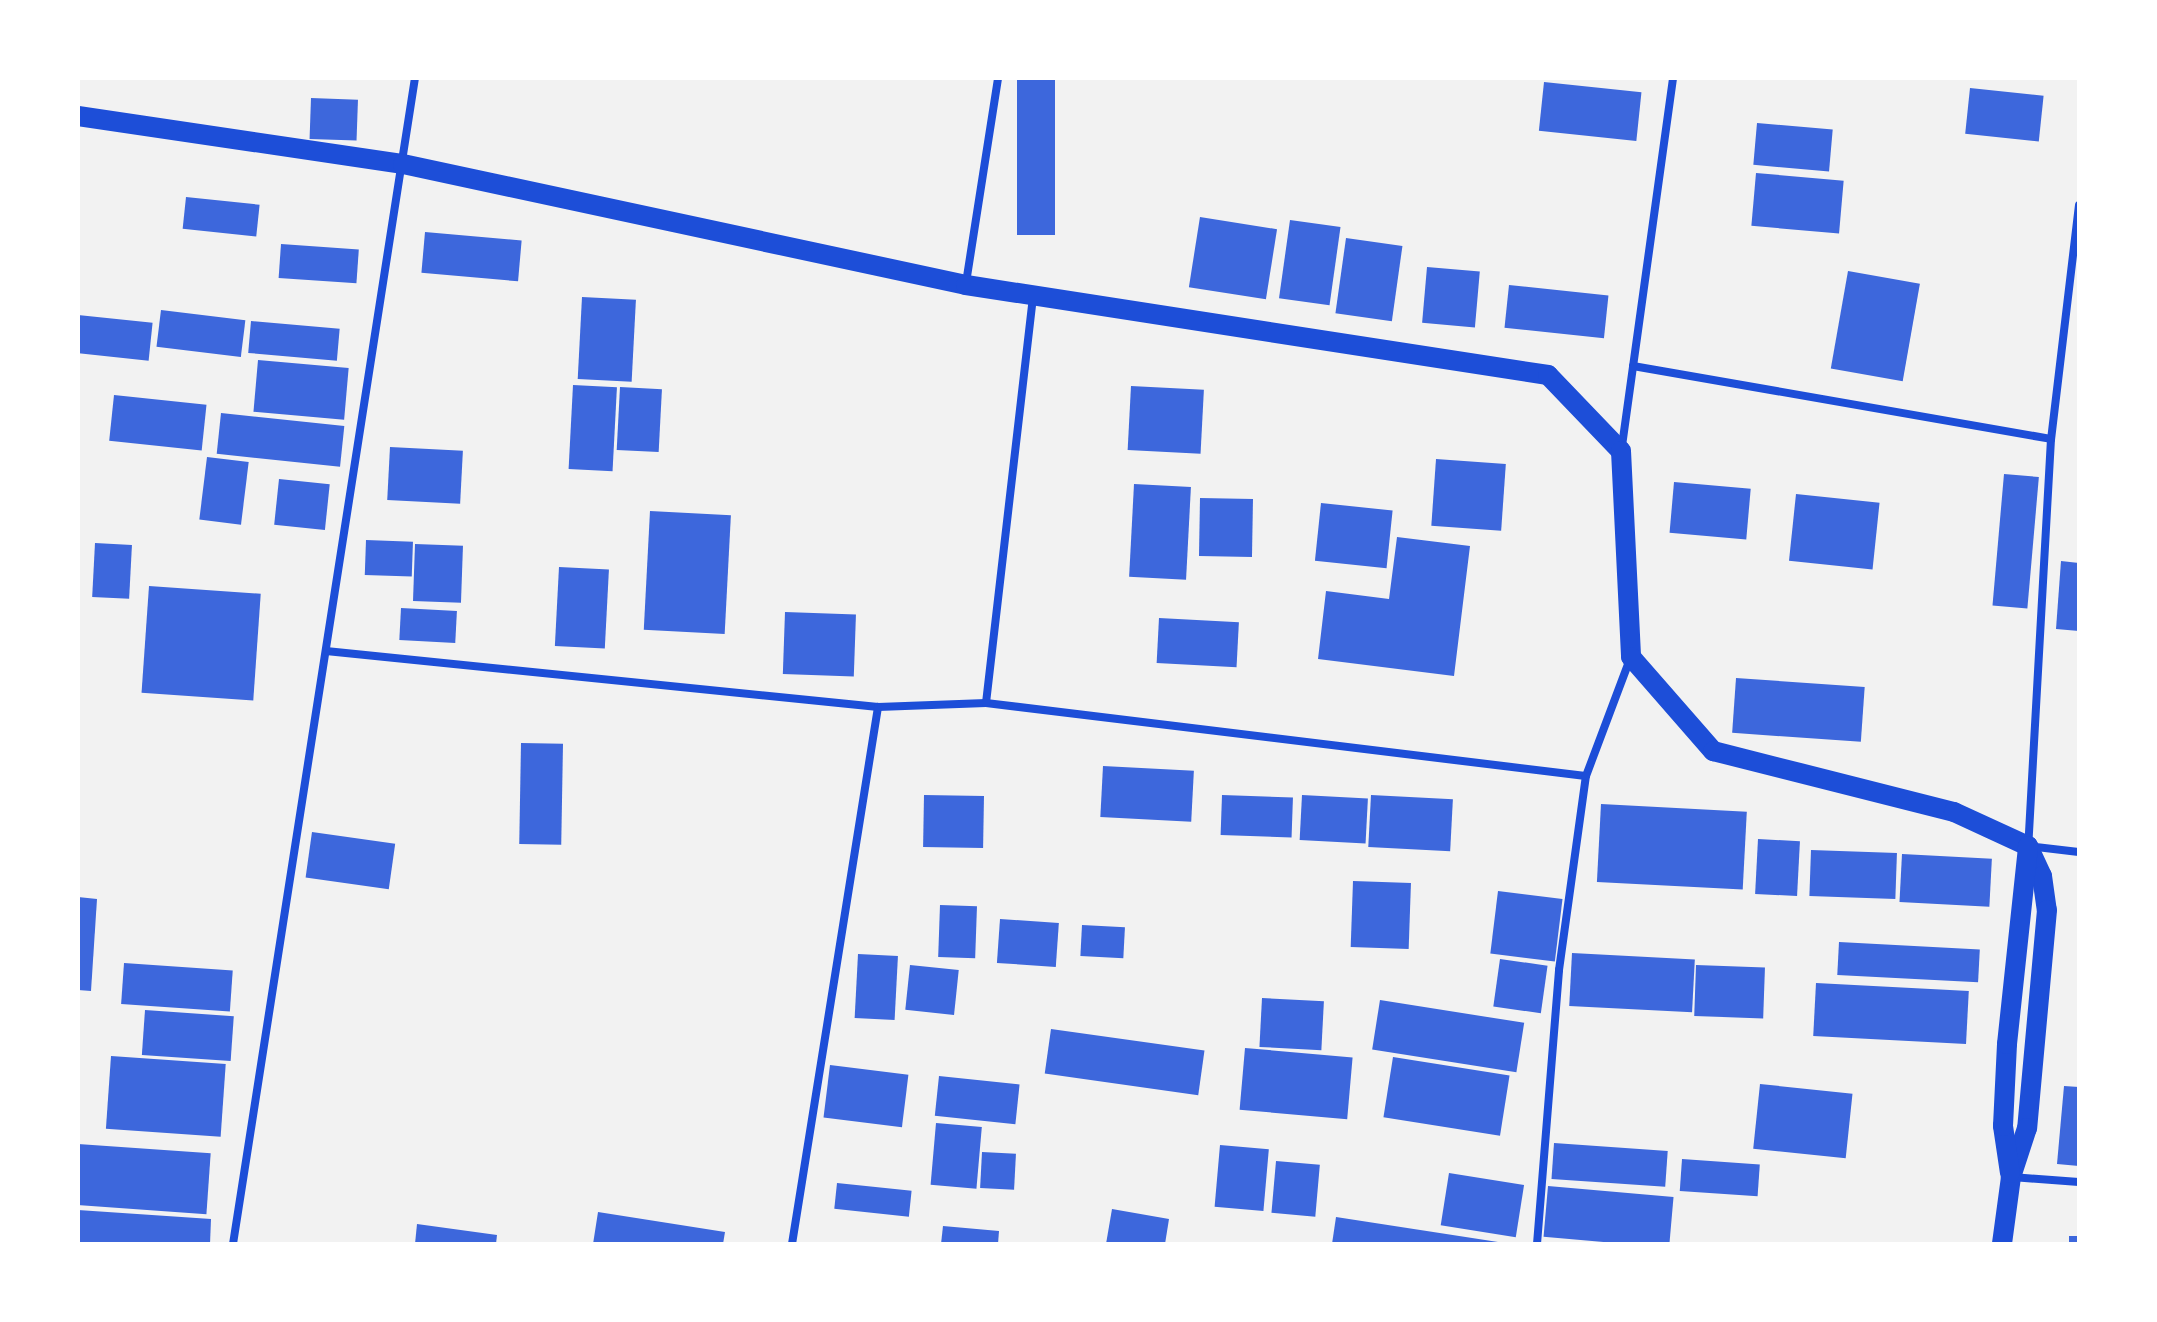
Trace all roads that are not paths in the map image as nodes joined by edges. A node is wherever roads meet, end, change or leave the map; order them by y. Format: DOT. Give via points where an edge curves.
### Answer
graph roads {
  1 [pos="415,78"];
  2 [pos="998,78"];
  3 [pos="1673,78"];
  4 [pos="78,116"];
  5 [pos="403,164"];
  6 [pos="2079,205"];
  7 [pos="966,285"];
  8 [pos="1033,295"];
  9 [pos="1633,366"];
  10 [pos="2051,439"];
  11 [pos="1621,451"];
  12 [pos="326,651"];
  13 [pos="1631,657"];
  14 [pos="986,703"];
  15 [pos="878,707"];
  16 [pos="1586,776"];
  17 [pos="2028,846"];
  18 [pos="2079,852"];
  19 [pos="2011,1177"];
  20 [pos="2079,1182"];
  21 [pos="233,1244"];
  22 [pos="792,1244"];
  23 [pos="1537,1244"];
  24 [pos="2002,1244"];
  1 -- 5 [label="street"];
  2 -- 7 [label="street"];
  3 -- 9 [label="street"];
  4 -- 5 [label="main road"];
  5 -- 7 [label="main road"];
  5 -- 12 [label="street"];
  6 -- 10 [label="street"];
  7 -- 8 [label="main road"];
  8 -- 11 [label="main road" via="1548,375"];
  8 -- 14 [label="street"];
  9 -- 10 [label="street"];
  9 -- 11 [label="street"];
  10 -- 17 [label="street"];
  11 -- 13 [label="main road"];
  12 -- 15 [label="street"];
  12 -- 21 [label="street"];
  13 -- 16 [label="street"];
  13 -- 17 [label="main road" via="1713,751 1954,812"];
  14 -- 15 [label="street"];
  14 -- 16 [label="street"];
  15 -- 22 [label="street"];
  16 -- 23 [label="street" via="1559,970"];
  17 -- 18 [label="street"];
  17 -- 19 [label="main road" via="2007,1044 2003,1126"];
  17 -- 19 [label="main road" via="2042,876 2047,910 2027,1128"];
  19 -- 20 [label="street"];
  19 -- 24 [label="main road"];
}
